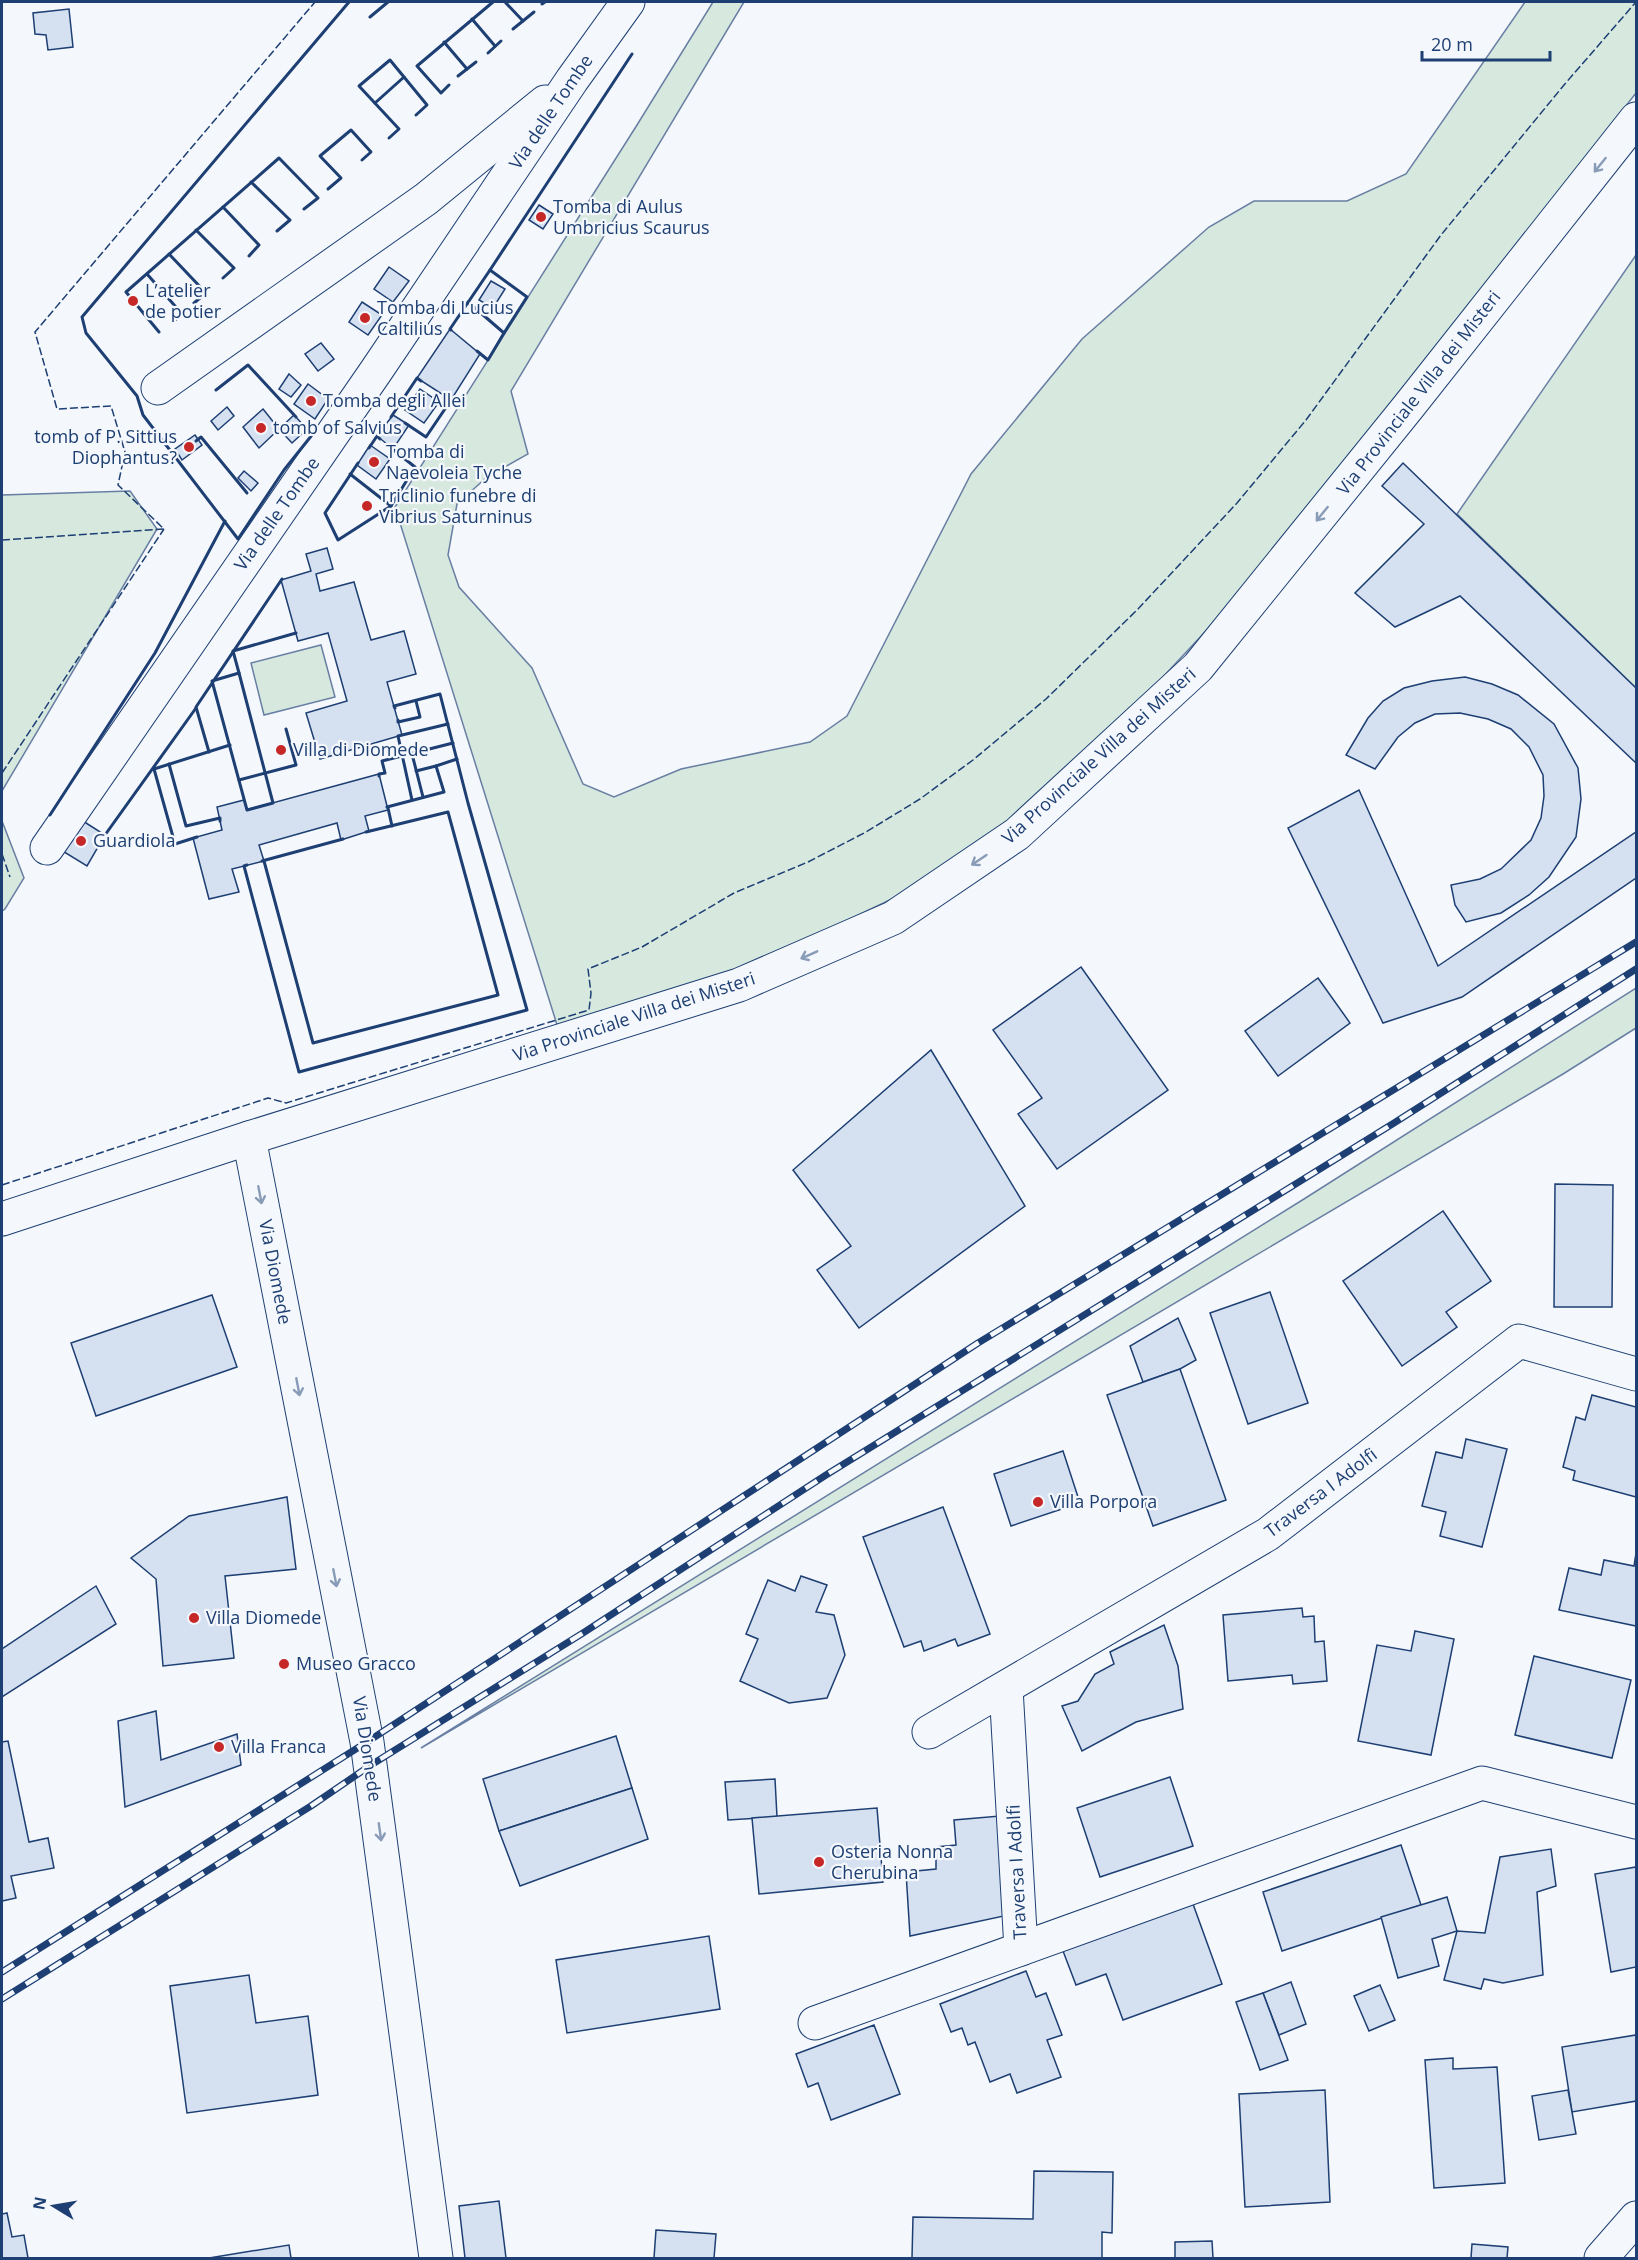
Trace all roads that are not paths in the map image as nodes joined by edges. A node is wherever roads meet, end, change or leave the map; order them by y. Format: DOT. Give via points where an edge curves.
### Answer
graph roads {
  1 [pos="628,2"];
  2 [pos="572,80"];
  3 [pos="1636,119"];
  4 [pos="158,388"];
  5 [pos="47,848"];
  6 [pos="249,1138"];
  7 [pos="2,1219"];
  8 [pos="1636,1374"];
  9 [pos="1006,1688"];
  10 [pos="928,1732"];
  11 [pos="1636,1822"];
  12 [pos="1021,1949"];
  13 [pos="815,2024"];
  14 [pos="1636,2218"];
  15 [pos="436,2259"];
  16 [pos="1601,2259"];
  1 -- 2 [label="street, Via delle Tombe"];
  2 -- 4 [label="street" via="426,199"];
  2 -- 5 [label="street, Via delle Tombe"];
  3 -- 6 [label="street, Via Provinciale Villa dei Misteri, one-way" via="1198,668 1017,834 893,918 739,985"];
  6 -- 7 [label="street, Via Provinciale Villa dei Misteri"];
  6 -- 15 [label="street, Via Diomede, one-way" via="368,1742"];
  8 -- 9 [label="street, Traversa I Adolfi" via="1519,1341 1268,1534"];
  9 -- 10 [label="street, Traversa I Adolfi"];
  9 -- 12 [label="street, Traversa I Adolfi"];
  11 -- 12 [label="street, Traversa I Adolfi" via="1482,1783"];
  12 -- 13 [label="street, Traversa I Adolfi"];
  14 -- 16 [label="street"];
}
